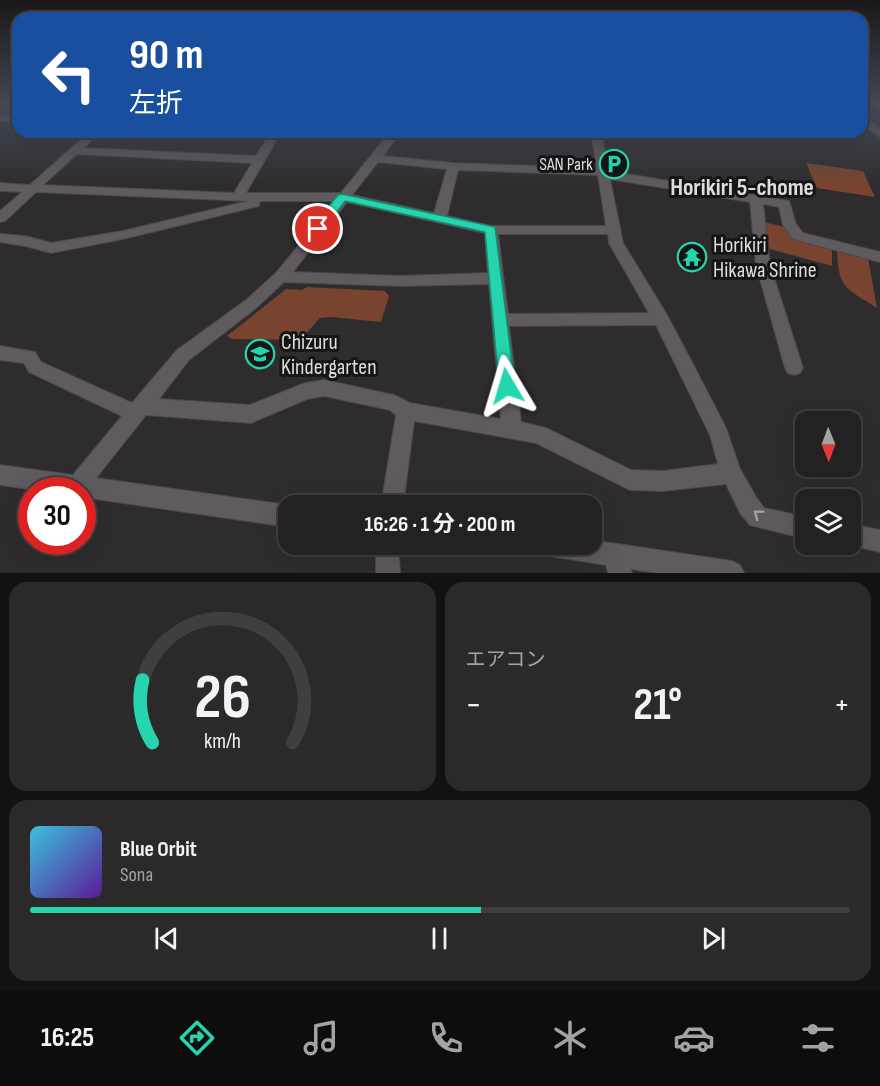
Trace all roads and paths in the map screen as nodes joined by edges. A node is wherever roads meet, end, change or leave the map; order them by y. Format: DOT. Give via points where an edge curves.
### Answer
graph roads {
  1 [pos="88,138"];
  2 [pos="273,138"];
  3 [pos="391,138"];
  4 [pos="597,138"];
  5 [pos="74,151"];
  6 [pos="374,158"];
  7 [pos="260,160"];
  8 [pos="453,166"];
  9 [pos="603,172"];
  10 [pos="0,187"];
  11 [pos="33,188"];
  12 [pos="238,197"];
  13 [pos="342,197"];
  14 [pos="271,198"];
  15 [pos="756,198"];
  16 [pos="0,218"];
  17 [pos="439,220"];
  18 [pos="491,230"];
  19 [pos="612,230"];
  20 [pos="0,238"];
  21 [pos="880,257"];
  22 [pos="281,277"];
  23 [pos="496,279"];
  24 [pos="661,319"];
  25 [pos="499,320"];
  26 [pos="0,353"];
  27 [pos="794,368"];
  28 [pos="139,410"];
  29 [pos="406,411"];
  30 [pos="512,429"];
  31 [pos="731,473"];
  32 [pos="0,474"];
  33 [pos="19,477"];
  34 [pos="84,477"];
  35 [pos="96,489"];
  36 [pos="394,495"];
  37 [pos="278,515"];
  38 [pos="795,525"];
  39 [pos="861,538"];
  40 [pos="880,541"];
  41 [pos="387,555"];
  42 [pos="582,555"];
  43 [pos="617,565"];
  44 [pos="388,573"];
  45 [pos="732,573"];
  1 -- 5 [label="street"];
  2 -- 7 [label="street"];
  3 -- 6 [label="street"];
  4 -- 9 [label="street"];
  5 -- 7 [label="street"];
  5 -- 11 [label="street"];
  6 -- 8 [label="street"];
  6 -- 13 [label="street"];
  7 -- 12 [label="street"];
  8 -- 9 [label="street"];
  8 -- 17 [label="street"];
  9 -- 15 [label="street"];
  9 -- 19 [label="street"];
  10 -- 11 [label="street"];
  11 -- 12 [label="street"];
  11 -- 16 [label="street"];
  12 -- 14 [label="street"];
  13 -- 14 [label="street"];
  13 -- 17 [label="street"];
  13 -- 22 [label="street"];
  14 -- 20 [label="street" via="123,235 51,248"];
  15 -- 21 [label="street" via="785,204 790,225 798,236"];
  15 -- 27 [label="street" via="763,265"];
  17 -- 18 [label="street"];
  18 -- 19 [label="street"];
  18 -- 23 [label="street"];
  19 -- 24 [label="street"];
  22 -- 23 [label="street"];
  22 -- 28 [label="street" via="183,355"];
  23 -- 25 [label="street"];
  24 -- 25 [label="street"];
  24 -- 31 [label="street" via="719,434"];
  25 -- 30 [label="street"];
  26 -- 28 [label="street" via="29,357 35,367"];
  28 -- 29 [label="street" via="251,414 305,391 324,388 394,403"];
  28 -- 34 [label="street"];
  29 -- 30 [label="street"];
  29 -- 36 [label="street"];
  30 -- 31 [label="street" via="539,434 630,480 663,481"];
  38 -- 31 [label="street, one-way" via="758,517"];
  32 -- 33 [label="street"];
  35 -- 37 [label="street"];
  39 -- 40 [label="street"];
  41 -- 44 [label="street"];
  42 -- 43 [label="street"];
  43 -- 45 [label="street"];
}
